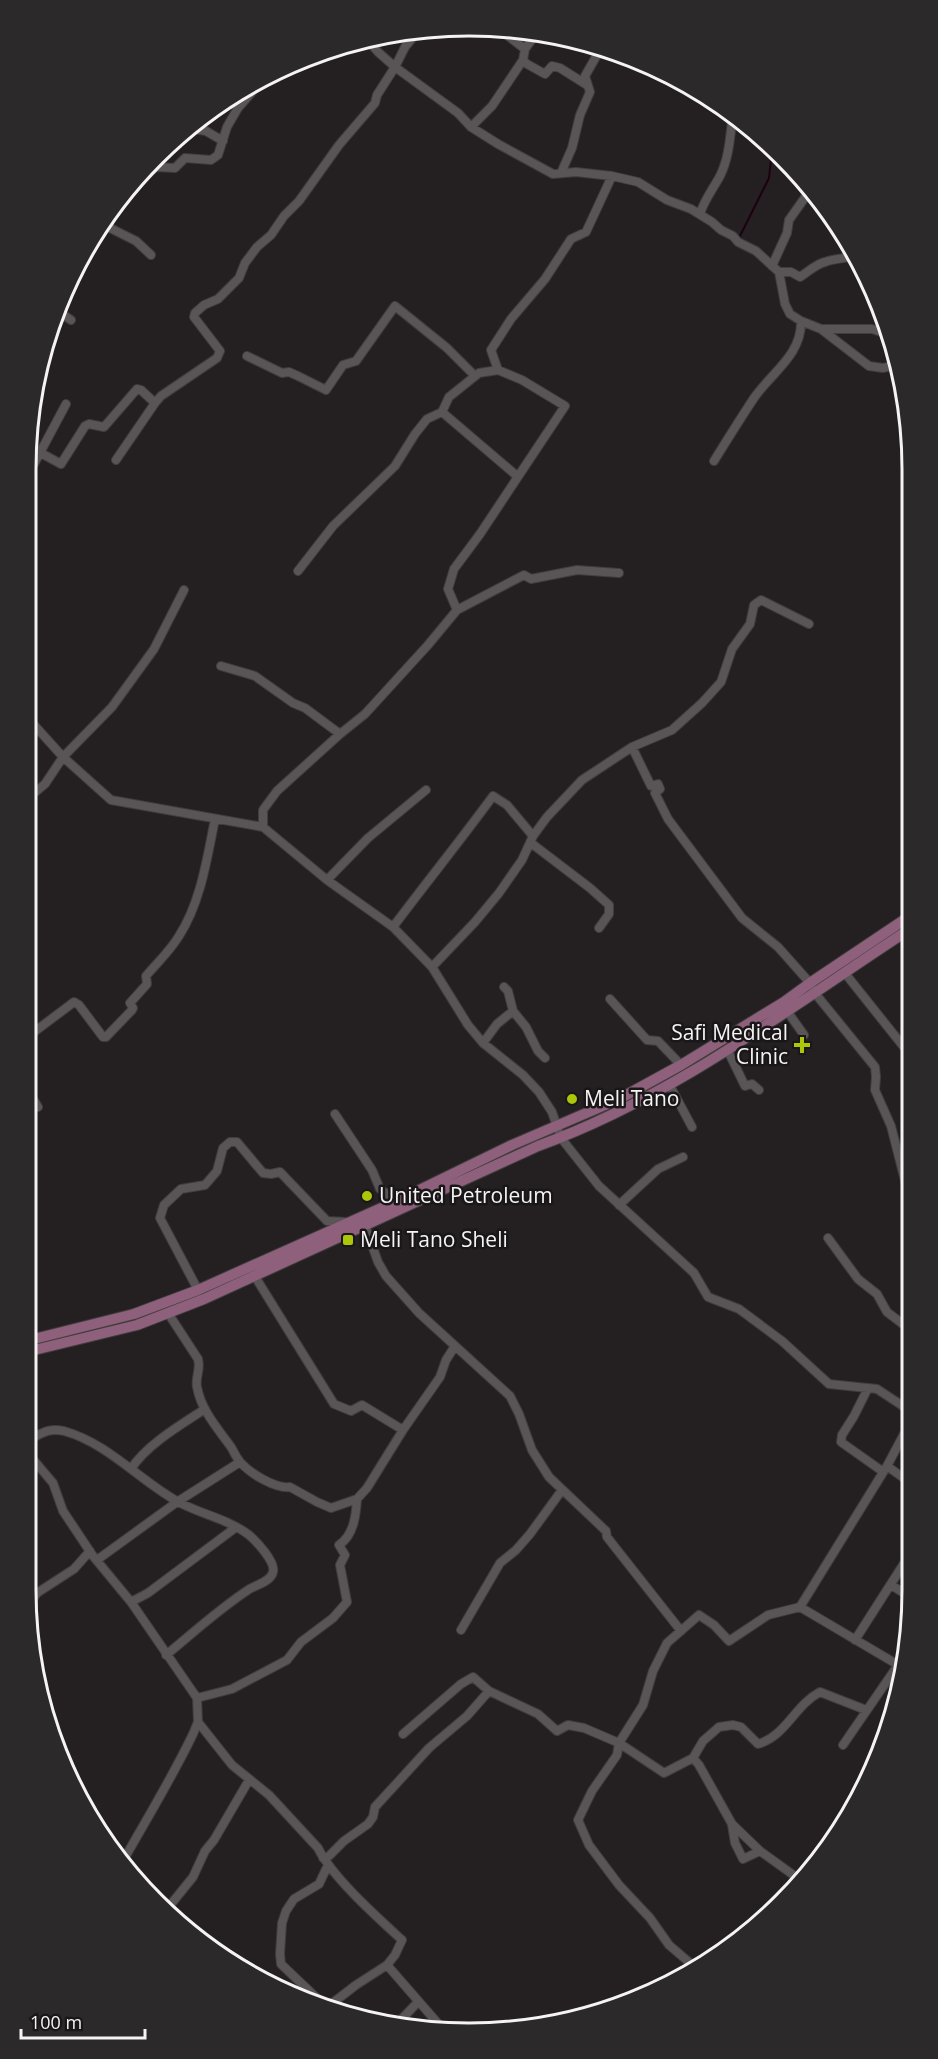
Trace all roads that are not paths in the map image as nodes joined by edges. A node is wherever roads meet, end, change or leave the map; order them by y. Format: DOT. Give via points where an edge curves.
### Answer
graph roads {
  1 [pos="512,39"];
  2 [pos="410,40"];
  3 [pos="531,41"];
  4 [pos="374,47"];
  5 [pos="525,49"];
  6 [pos="597,56"];
  7 [pos="523,60"];
  8 [pos="395,67"];
  9 [pos="587,85"];
  10 [pos="247,98"];
  11 [pos="732,124"];
  12 [pos="471,126"];
  13 [pos="199,130"];
  14 [pos="223,141"];
  15 [pos="159,167"];
  16 [pos="561,173"];
  17 [pos="612,176"];
  18 [pos="806,196"];
  19 [pos="700,214"];
  20 [pos="110,226"];
  21 [pos="151,255"];
  22 [pos="847,258"];
  23 [pos="776,269"];
  24 [pos="64,316"];
  25 [pos="71,320"];
  26 [pos="801,321"];
  27 [pos="821,329"];
  28 [pos="879,331"];
  29 [pos="247,356"];
  30 [pos="889,366"];
  31 [pos="498,370"];
  32 [pos="475,376"];
  33 [pos="155,403"];
  34 [pos="66,404"];
  35 [pos="442,412"];
  36 [pos="39,452"];
  37 [pos="36,457"];
  38 [pos="116,460"];
  39 [pos="714,461"];
  40 [pos="517,476"];
  41 [pos="298,571"];
  42 [pos="619,573"];
  43 [pos="184,590"];
  44 [pos="457,610"];
  45 [pos="809,624"];
  46 [pos="222,666"];
  47 [pos="36,727"];
  48 [pos="340,734"];
  49 [pos="632,747"];
  50 [pos="63,757"];
  51 [pos="426,790"];
  52 [pos="36,792"];
  53 [pos="215,819"];
  54 [pos="263,827"];
  55 [pos="532,839"];
  56 [pos="327,880"];
  57 [pos="902,922"];
  58 [pos="393,927"];
  59 [pos="598,928"];
  60 [pos="902,934"];
  61 [pos="432,967"];
  62 [pos="844,972"];
  63 [pos="504,987"];
  64 [pos="812,988"];
  65 [pos="610,999"];
  66 [pos="513,1011"];
  67 [pos="787,1011"];
  68 [pos="36,1030"];
  69 [pos="804,1035"];
  70 [pos="483,1043"];
  71 [pos="902,1045"];
  72 [pos="727,1049"];
  73 [pos="545,1058"];
  74 [pos="681,1065"];
  75 [pos="669,1084"];
  76 [pos="759,1090"];
  77 [pos="642,1093"];
  78 [pos="36,1104"];
  79 [pos="38,1107"];
  80 [pos="335,1114"];
  81 [pos="557,1125"];
  82 [pos="692,1127"];
  83 [pos="561,1138"];
  84 [pos="683,1157"];
  85 [pos="902,1169"];
  86 [pos="397,1201"];
  87 [pos="619,1205"];
  88 [pos="364,1220"];
  89 [pos="346,1222"];
  90 [pos="828,1238"];
  91 [pos="254,1275"];
  92 [pos="198,1290"];
  93 [pos="168,1313"];
  94 [pos="902,1323"];
  95 [pos="36,1338"];
  96 [pos="455,1346"];
  97 [pos="36,1350"];
  98 [pos="868,1388"];
  99 [pos="902,1405"];
  100 [pos="205,1409"];
  101 [pos="403,1430"];
  102 [pos="902,1437"];
  103 [pos="36,1438"];
  104 [pos="240,1462"];
  105 [pos="36,1463"];
  106 [pos="131,1469"];
  107 [pos="884,1469"];
  108 [pos="902,1479"];
  109 [pos="562,1490"];
  110 [pos="357,1499"];
  111 [pos="177,1502"];
  112 [pos="235,1528"];
  113 [pos="90,1551"];
  114 [pos="97,1560"];
  115 [pos="902,1567"];
  116 [pos="891,1585"];
  117 [pos="902,1592"];
  118 [pos="36,1594"];
  119 [pos="131,1602"];
  120 [pos="800,1607"];
  121 [pos="461,1630"];
  122 [pos="681,1630"];
  123 [pos="855,1640"];
  124 [pos="166,1655"];
  125 [pos="896,1664"];
  126 [pos="893,1676"];
  127 [pos="489,1691"];
  128 [pos="197,1698"];
  129 [pos="866,1710"];
  130 [pos="198,1722"];
  131 [pos="403,1734"];
  132 [pos="619,1743"];
  133 [pos="843,1744"];
  134 [pos="693,1758"];
  135 [pos="249,1780"];
  136 [pos="732,1824"];
  137 [pos="760,1851"];
  138 [pos="126,1855"];
  139 [pos="326,1861"];
  140 [pos="794,1876"];
  141 [pos="171,1903"];
  142 [pos="690,1963"];
  143 [pos="387,1965"];
  144 [pos="312,1993"];
  145 [pos="335,2001"];
  146 [pos="418,2002"];
  147 [pos="403,2018"];
  148 [pos="436,2021"];
  1 -- 5 [label="street"];
  2 -- 8 [label="street"];
  3 -- 5 [label="street"];
  4 -- 8 [label="street"];
  5 -- 7 [label="street"];
  6 -- 9 [label="street" via="585,76"];
  7 -- 9 [label="street" via="546,74 552,66 560,68"];
  7 -- 12 [label="street" via="492,106"];
  8 -- 12 [label="street"];
  8 -- 33 [label="street" via="375,103 339,145 300,201 257,247 238,278 218,299 195,313 220,354"];
  9 -- 16 [label="street" via="590,92"];
  10 -- 14 [label="street" via="227,127"];
  11 -- 19 [label="street" via="721,174"];
  12 -- 16 [label="street" via="544,170"];
  13 -- 14 [label="street"];
  14 -- 15 [label="street" via="218,155 211,160 185,158 175,168"];
  16 -- 17 [label="street"];
  17 -- 19 [label="street" via="638,182"];
  17 -- 31 [label="street" via="586,232 571,239 491,350"];
  18 -- 23 [label="street" via="789,220"];
  19 -- 23 [label="street"];
  20 -- 21 [label="street"];
  22 -- 23 [label="street" via="822,262 800,277"];
  23 -- 26 [label="street" via="785,304 790,314"];
  24 -- 25 [label="street"];
  26 -- 27 [label="street"];
  26 -- 39 [label="street" via="802,332 790,357 764,384"];
  27 -- 28 [label="street"];
  27 -- 30 [label="street" via="869,366"];
  29 -- 32 [label="street" via="326,390 343,365 356,361 394,306"];
  31 -- 32 [label="street"];
  31 -- 40 [label="street" via="564,406"];
  32 -- 35 [label="street" via="449,397"];
  33 -- 36 [label="street" via="137,389 104,427 85,426 63,463"];
  33 -- 38 [label="street"];
  34 -- 36 [label="street"];
  35 -- 40 [label="street"];
  35 -- 41 [label="street" via="428,419 396,466 333,526"];
  36 -- 37 [label="street"];
  40 -- 44 [label="street" via="454,569 448,589"];
  42 -- 44 [label="street" via="577,570 531,579 524,575"];
  43 -- 50 [label="street" via="154,650 112,707"];
  44 -- 48 [label="street" via="365,714"];
  45 -- 49 [label="street" via="761,600 754,605 750,624 732,649 721,682 672,730"];
  46 -- 48 [label="street" via="255,676"];
  47 -- 50 [label="street"];
  48 -- 54 [label="street" via="277,791 263,810"];
  49 -- 55 [label="street" via="582,780"];
  49 -- 64 [label="street" via="651,786 658,784 660,789 655,793 668,819 742,918 778,947"];
  50 -- 52 [label="street"];
  50 -- 53 [label="street" via="111,800"];
  51 -- 56 [label="street" via="368,838"];
  53 -- 54 [label="street"];
  53 -- 68 [label="street" via="206,867 190,915 181,934 147,976 147,984 130,1003 132,1010 106,1037 74,1002"];
  54 -- 56 [label="street"];
  55 -- 58 [label="street" via="507,805 493,796"];
  55 -- 59 [label="street" via="609,905 609,914"];
  55 -- 61 [label="street" via="499,893"];
  56 -- 58 [label="street"];
  57 -- 64 [label="main road"];
  58 -- 61 [label="street"];
  60 -- 62 [label="main road"];
  61 -- 70 [label="street"];
  62 -- 64 [label="main road"];
  62 -- 71 [label="street"];
  63 -- 66 [label="street"];
  64 -- 67 [label="main road"];
  64 -- 74 [label="main road"];
  64 -- 85 [label="street" via="875,1067 874,1090 891,1126"];
  65 -- 74 [label="street" via="648,1040 658,1041"];
  66 -- 70 [label="street"];
  66 -- 73 [label="street"];
  67 -- 69 [label="street"];
  67 -- 72 [label="main road"];
  70 -- 81 [label="street" via="524,1075 539,1092"];
  72 -- 75 [label="main road"];
  72 -- 76 [label="street" via="745,1086 752,1084"];
  74 -- 77 [label="main road"];
  75 -- 77 [label="main road"];
  75 -- 82 [label="street"];
  77 -- 81 [label="main road"];
  77 -- 83 [label="main road"];
  78 -- 79 [label="street"];
  80 -- 86 [label="street" via="380,1189"];
  81 -- 83 [label="street"];
  81 -- 86 [label="main road"];
  83 -- 87 [label="street"];
  83 -- 88 [label="main road"];
  84 -- 87 [label="street" via="658,1170"];
  86 -- 88 [label="main road"];
  87 -- 98 [label="street" via="694,1273 708,1298 739,1309 829,1384"];
  88 -- 89 [label="main road"];
  88 -- 91 [label="main road"];
  88 -- 96 [label="street" via="386,1276"];
  89 -- 92 [label="main road"];
  89 -- 92 [label="street" via="327,1221 280,1172 263,1173 237,1142 230,1142 223,1148 217,1171 205,1185 181,1190 164,1205 160,1218"];
  90 -- 94 [label="street" via="858,1279"];
  91 -- 93 [label="main road"];
  91 -- 101 [label="street" via="334,1404 351,1411 362,1406"];
  92 -- 95 [label="main road" via="134,1314"];
  93 -- 97 [label="main road" via="137,1325"];
  93 -- 100 [label="street" via="198,1359 197,1387"];
  96 -- 101 [label="street" via="440,1377"];
  96 -- 109 [label="street" via="510,1396 532,1450"];
  98 -- 99 [label="street" via="878,1389"];
  98 -- 107 [label="street" via="842,1435 842,1442"];
  100 -- 104 [label="street"];
  100 -- 106 [label="street" via="137,1459"];
  101 -- 110 [label="street"];
  102 -- 107 [label="street"];
  103 -- 106 [label="street" via="53,1429 85,1438"];
  104 -- 110 [label="street" via="283,1488 290,1487 331,1508"];
  104 -- 111 [label="street"];
  105 -- 113 [label="street" via="53,1483 63,1511"];
  106 -- 111 [label="street"];
  107 -- 108 [label="street"];
  107 -- 120 [label="street"];
  109 -- 121 [label="street" via="530,1534 500,1563"];
  109 -- 122 [label="street" via="606,1531"];
  110 -- 128 [label="street" via="350,1532 339,1545 345,1555 340,1565 347,1602 301,1642 288,1660 232,1689"];
  111 -- 112 [label="street"];
  111 -- 114 [label="street"];
  112 -- 119 [label="street"];
  112 -- 124 [label="street" via="256,1542 273,1572"];
  113 -- 114 [label="street"];
  113 -- 118 [label="street" via="74,1569"];
  114 -- 119 [label="street"];
  115 -- 116 [label="street"];
  116 -- 117 [label="street"];
  116 -- 123 [label="street"];
  119 -- 124 [label="street"];
  120 -- 122 [label="street" via="768,1615 729,1641 699,1615"];
  120 -- 123 [label="street"];
  122 -- 132 [label="street" via="668,1643 653,1671 643,1705"];
  123 -- 125 [label="street"];
  124 -- 128 [label="street"];
  126 -- 129 [label="street"];
  127 -- 131 [label="street" via="473,1677"];
  127 -- 132 [label="street" via="538,1714 557,1731 568,1725 576,1726"];
  127 -- 139 [label="street" via="375,1807 368,1824 344,1841"];
  128 -- 130 [label="street"];
  129 -- 133 [label="street"];
  129 -- 134 [label="street" via="820,1692 765,1742 758,1744 741,1727 719,1727 703,1741"];
  130 -- 135 [label="street"];
  130 -- 138 [label="street"];
  132 -- 134 [label="street" via="664,1773"];
  132 -- 142 [label="street" via="617,1755 578,1820 590,1845 619,1885 669,1945"];
  134 -- 136 [label="street"];
  135 -- 139 [label="street" via="269,1795"];
  135 -- 141 [label="street" via="193,1876"];
  136 -- 137 [label="street"];
  136 -- 137 [label="street" via="743,1858"];
  137 -- 140 [label="street"];
  139 -- 143 [label="street" via="402,1940"];
  139 -- 144 [label="street" via="319,1884 294,1899 282,1923 281,1964"];
  143 -- 145 [label="street"];
  143 -- 146 [label="street"];
  146 -- 147 [label="street"];
  146 -- 148 [label="street"];
}
